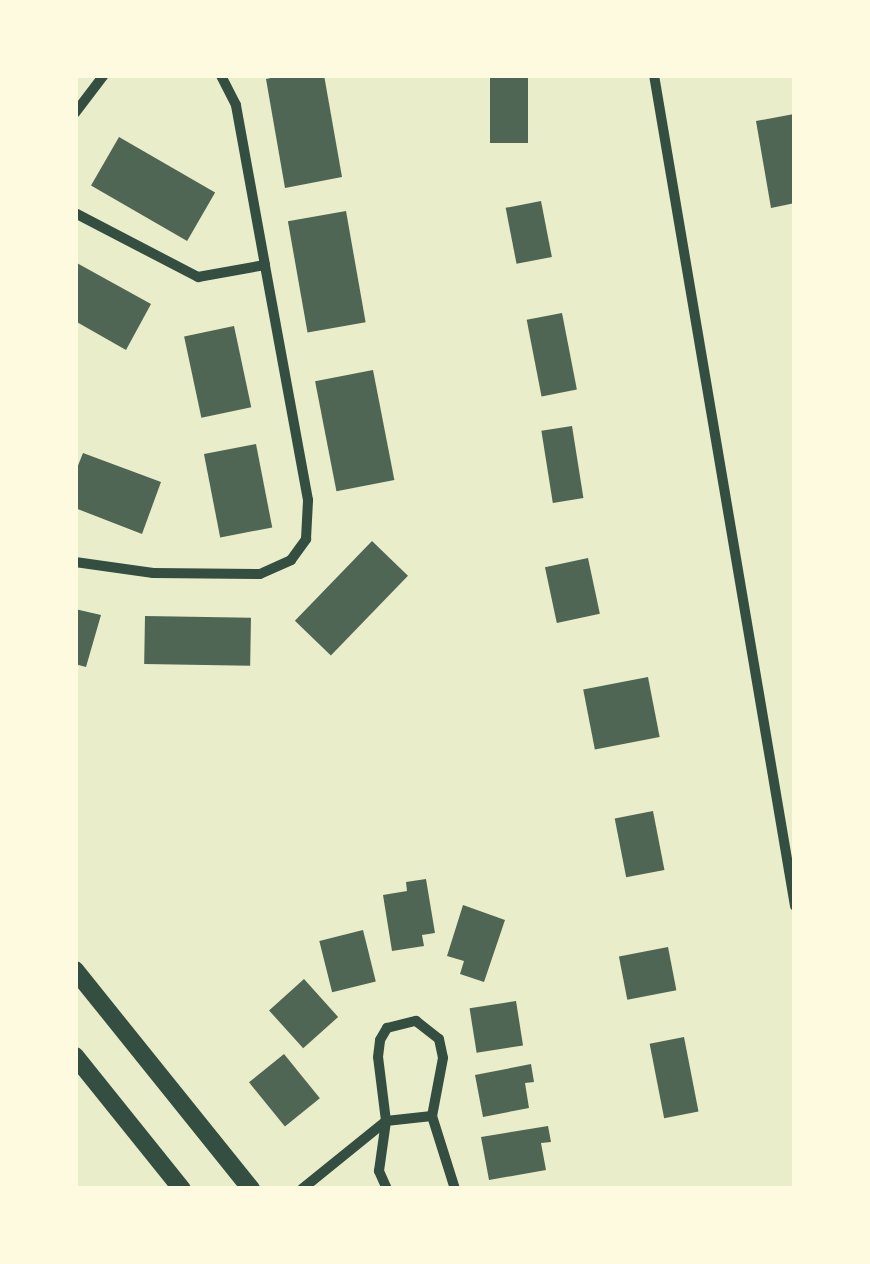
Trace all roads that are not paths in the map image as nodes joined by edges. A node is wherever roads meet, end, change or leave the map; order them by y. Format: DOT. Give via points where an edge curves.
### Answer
graph roads {
  1 [pos="104,75"];
  2 [pos="221,75"];
  3 [pos="654,75"];
  4 [pos="75,113"];
  5 [pos="75,213"];
  6 [pos="265,265"];
  7 [pos="75,562"];
  8 [pos="795,906"];
  9 [pos="75,970"];
  10 [pos="75,1056"];
  11 [pos="432,1116"];
  12 [pos="386,1121"];
  13 [pos="182,1189"];
  14 [pos="251,1189"];
  15 [pos="302,1189"];
  16 [pos="386,1189"];
  17 [pos="455,1189"];
  1 -- 4 [label="street"];
  2 -- 6 [label="street" via="236,105"];
  3 -- 8 [label="street"];
  5 -- 6 [label="street" via="198,277"];
  6 -- 7 [label="street" via="308,500 300,551 260,574 154,573"];
  9 -- 14 [label="main road"];
  10 -- 13 [label="main road"];
  11 -- 12 [label="street"];
  11 -- 12 [label="street" via="443,1058 438,1039 416,1021 400,1022 387,1028 378,1056"];
  11 -- 17 [label="street"];
  12 -- 15 [label="street"];
  12 -- 16 [label="street" via="379,1171"];
}
